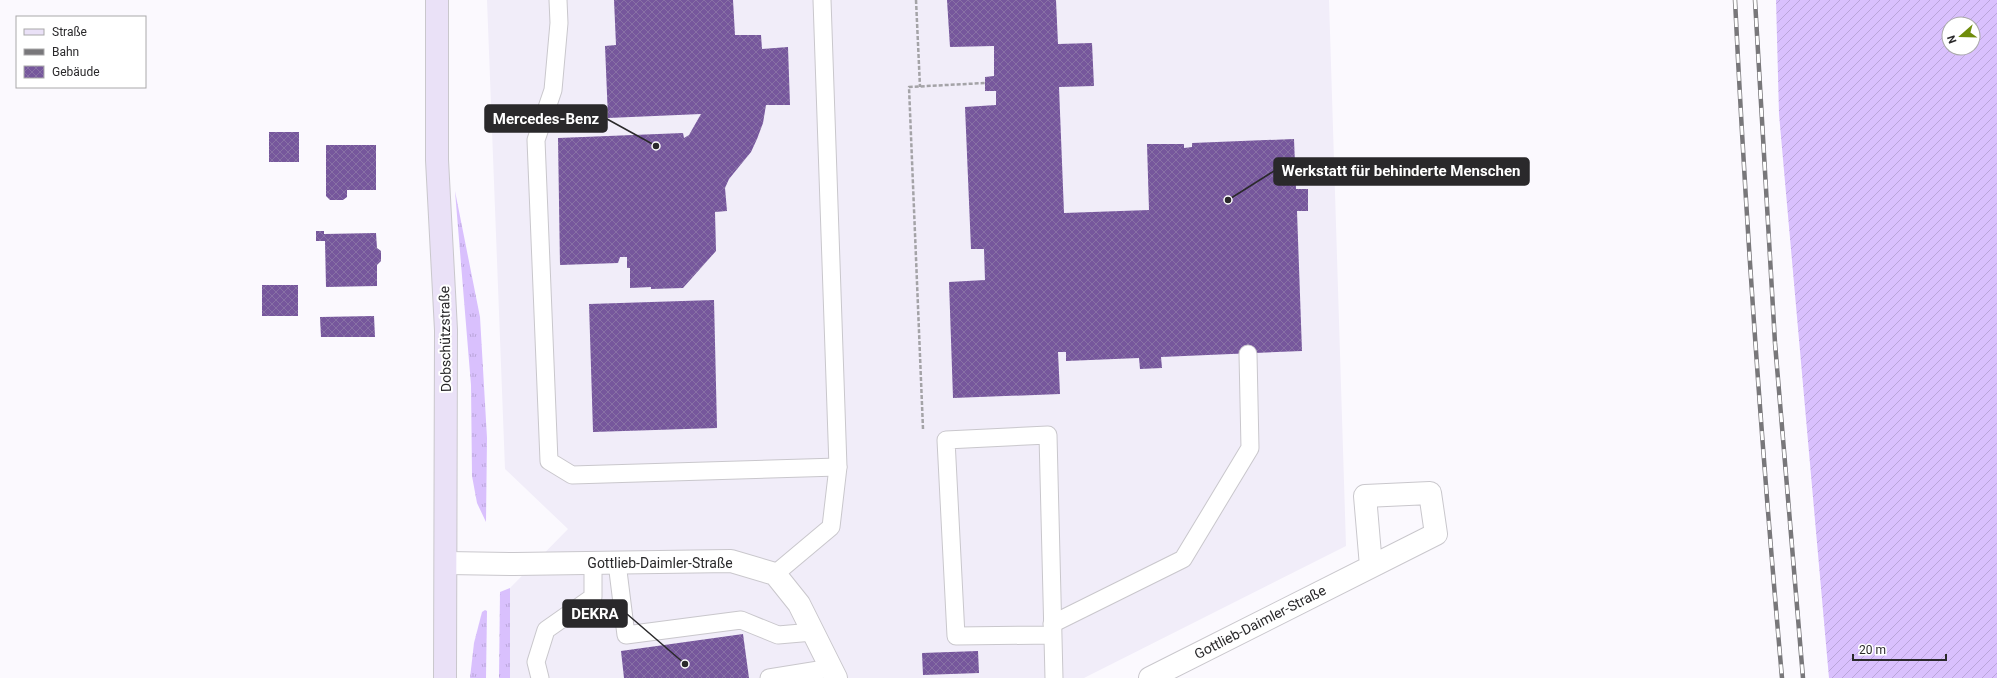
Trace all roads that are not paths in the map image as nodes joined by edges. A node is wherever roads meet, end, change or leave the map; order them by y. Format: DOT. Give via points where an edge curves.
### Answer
graph roads {
  1 [pos="437,0"];
  2 [pos="558,0"];
  3 [pos="822,0"];
  4 [pos="1248,354"];
  5 [pos="838,467"];
  6 [pos="447,563"];
  7 [pos="593,563"];
  8 [pos="617,563"];
  9 [pos="1371,566"];
  10 [pos="775,574"];
  11 [pos="1052,630"];
  12 [pos="813,632"];
  13 [pos="834,673"];
  14 [pos="445,678"];
  15 [pos="540,678"];
  16 [pos="769,678"];
  17 [pos="1054,678"];
  18 [pos="1150,678"];
  1 -- 6 [label="street, Dobschützstraße" via="437,160 446,330"];
  2 -- 5 [label="lane" via="559,24 553,90 536,140 549,461 572,475"];
  3 -- 5 [label="lane"];
  4 -- 11 [label="lane" via="1250,448 1183,559"];
  5 -- 10 [label="lane" via="831,527"];
  6 -- 7 [label="street, Gottlieb-Daimler-Straße"];
  6 -- 14 [label="street, Dobschützstraße"];
  7 -- 8 [label="street, Gottlieb-Daimler-Straße"];
  7 -- 15 [label="lane" via="593,597 546,630 536,662"];
  8 -- 10 [label="street, Gottlieb-Daimler-Straße" via="731,561"];
  8 -- 12 [label="lane" via="626,635 741,620 778,634"];
  9 -- 18 [label="street, Gottlieb-Daimler-Straße"];
  10 -- 12 [label="street" via="800,604"];
  11 -- 11 [label="lane" via="956,636 946,440 1048,435"];
  11 -- 17 [label="lane"];
  12 -- 13 [label="street"];
  13 -- 16 [label="lane"];
}
